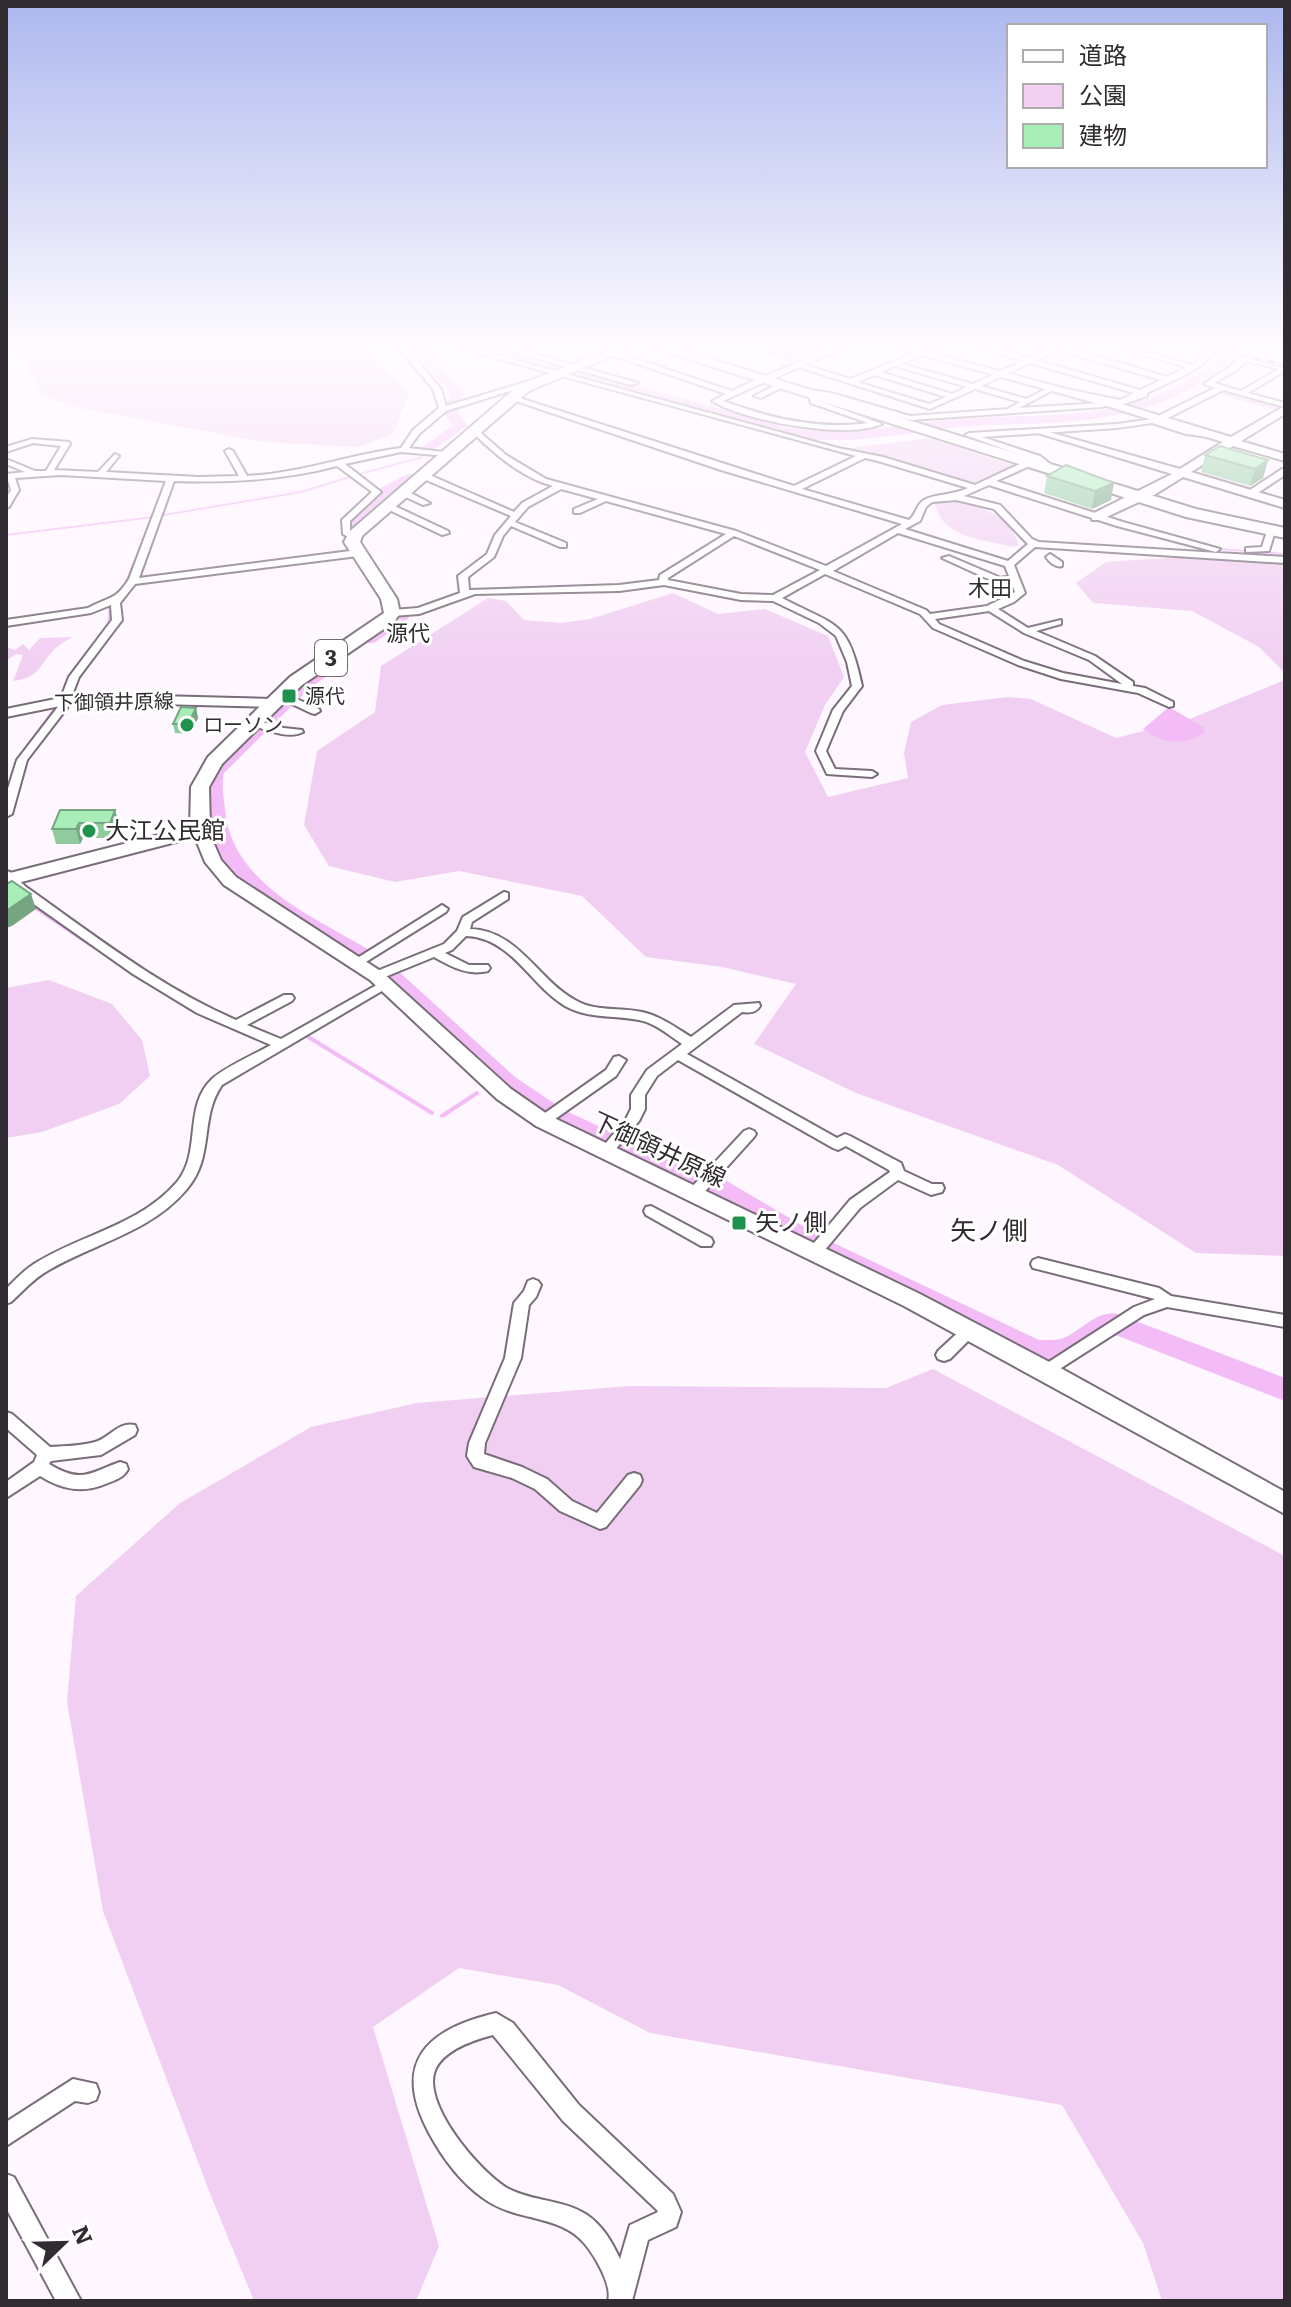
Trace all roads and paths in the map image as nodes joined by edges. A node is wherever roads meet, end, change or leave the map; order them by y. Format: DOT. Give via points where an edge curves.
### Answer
graph roads {
  1 [pos="431,453"];
  2 [pos="60,454"];
  3 [pos="231,454"];
  4 [pos="383,454"];
  5 [pos="501,454"];
  6 [pos="687,454"];
  7 [pos="855,454"];
  8 [pos="999,454"];
  9 [pos="1024,454"];
  10 [pos="1116,454"];
  11 [pos="1212,454"];
  12 [pos="115,456"];
  13 [pos="863,456"];
  14 [pos="6,461"];
  15 [pos="337,462"];
  16 [pos="1029,463"];
  17 [pos="283,466"];
  18 [pos="1051,469"];
  19 [pos="31,471"];
  20 [pos="1285,471"];
  21 [pos="49,472"];
  22 [pos="101,473"];
  23 [pos="295,473"];
  24 [pos="1180,473"];
  25 [pos="422,475"];
  26 [pos="8,476"];
  27 [pos="244,477"];
  28 [pos="171,479"];
  29 [pos="990,482"];
  30 [pos="560,486"];
  31 [pos="977,488"];
  32 [pos="795,489"];
  33 [pos="402,492"];
  34 [pos="1250,494"];
  35 [pos="956,497"];
  36 [pos="1141,497"];
  37 [pos="606,498"];
  38 [pos="426,503"];
  39 [pos="1285,504"];
  40 [pos="6,505"];
  41 [pos="386,505"];
  42 [pos="577,511"];
  43 [pos="1096,517"];
  44 [pos="514,519"];
  45 [pos="909,523"];
  46 [pos="898,530"];
  47 [pos="1278,532"];
  48 [pos="445,533"];
  49 [pos="733,533"];
  50 [pos="353,536"];
  51 [pos="1185,542"];
  52 [pos="563,545"];
  53 [pos="1029,548"];
  54 [pos="358,553"];
  55 [pos="1193,555"];
  56 [pos="946,558"];
  57 [pos="1054,560"];
  58 [pos="1285,560"];
  59 [pos="1009,564"];
  60 [pos="828,571"];
  61 [pos="1015,577"];
  62 [pos="131,582"];
  63 [pos="664,582"];
  64 [pos="465,593"];
  65 [pos="775,598"];
  66 [pos="112,602"];
  67 [pos="990,608"];
  68 [pos="392,613"];
  69 [pos="929,617"];
  70 [pos="1058,622"];
  71 [pos="6,623"];
  72 [pos="1027,631"];
  73 [pos="1133,689"];
  74 [pos="283,699"];
  75 [pos="66,700"];
  76 [pos="1169,704"];
  77 [pos="315,711"];
  78 [pos="6,713"];
  79 [pos="260,724"];
  80 [pos="298,732"];
  81 [pos="872,774"];
  82 [pos="6,814"];
  83 [pos="200,830"];
  84 [pos="7,878"];
  85 [pos="504,896"];
  86 [pos="442,909"];
  87 [pos="463,932"];
  88 [pos="436,953"];
  89 [pos="357,962"];
  90 [pos="484,968"];
  91 [pos="381,981"];
  92 [pos="288,998"];
  93 [pos="754,1006"];
  94 [pos="235,1026"];
  95 [pos="690,1043"];
  96 [pos="280,1044"];
  97 [pos="677,1054"];
  98 [pos="619,1060"];
  99 [pos="549,1116"];
  100 [pos="749,1134"];
  101 [pos="605,1153"];
  102 [pos="897,1174"];
  103 [pos="937,1188"];
  104 [pos="694,1194"];
  105 [pos="651,1211"];
  106 [pos="706,1242"];
  107 [pos="814,1253"];
  108 [pos="1038,1264"];
  109 [pos="533,1285"];
  110 [pos="6,1298"];
  111 [pos="1160,1303"];
  112 [pos="1285,1321"];
  113 [pos="970,1330"];
  114 [pos="944,1355"];
  115 [pos="1047,1371"];
  116 [pos="6,1419"];
  117 [pos="129,1430"];
  118 [pos="42,1461"];
  119 [pos="120,1469"];
  120 [pos="634,1480"];
  121 [pos="6,1491"];
  122 [pos="1285,1504"];
  123 [pos="88,2092"];
  124 [pos="6,2135"];
  125 [pos="6,2185"];
  126 [pos="620,2296"];
  127 [pos="69,2301"];
  1 -- 25 [label="main road"];
  2 -- 21 [label="street"];
  3 -- 27 [label="street"];
  4 -- 15 [label="street"];
  5 -- 30 [label="street"];
  6 -- 32 [label="street"];
  7 -- 13 [label="street"];
  8 -- 16 [label="highway"];
  9 -- 18 [label="street"];
  10 -- 24 [label="street"];
  11 -- 24 [label="street"];
  12 -- 22 [label="street"];
  13 -- 31 [label="street"];
  13 -- 32 [label="street"];
  14 -- 19 [label="street"];
  15 -- 23 [label="street"];
  15 -- 50 [label="street" via="377,492 346,520 346,532"];
  16 -- 18 [label="highway"];
  16 -- 29 [label="street"];
  17 -- 23 [label="street"];
  18 -- 36 [label="highway"];
  19 -- 21 [label="street"];
  19 -- 26 [label="street"];
  20 -- 34 [label="street"];
  21 -- 22 [label="street"];
  22 -- 28 [label="street"];
  23 -- 27 [label="street"];
  24 -- 34 [label="street"];
  24 -- 36 [label="street"];
  25 -- 33 [label="main road"];
  25 -- 44 [label="street"];
  26 -- 40 [label="street" via="15,490"];
  27 -- 28 [label="street"];
  28 -- 62 [label="street"];
  29 -- 31 [label="street"];
  29 -- 43 [label="street"];
  30 -- 37 [label="street"];
  30 -- 44 [label="street" via="525,505"];
  31 -- 35 [label="street"];
  32 -- 45 [label="street"];
  33 -- 38 [label="street"];
  33 -- 41 [label="main road"];
  34 -- 39 [label="street"];
  35 -- 45 [label="street" via="930,500"];
  35 -- 53 [label="street" via="997,507"];
  36 -- 43 [label="street"];
  36 -- 47 [label="highway"];
  37 -- 42 [label="street"];
  37 -- 49 [label="street"];
  41 -- 48 [label="street"];
  41 -- 50 [label="main road"];
  43 -- 51 [label="street"];
  44 -- 52 [label="street"];
  44 -- 64 [label="street" via="499,535 491,555 463,576"];
  45 -- 46 [label="street"];
  46 -- 59 [label="street"];
  46 -- 60 [label="street"];
  47 -- 51 [label="street" via="1259,551"];
  49 -- 60 [label="street"];
  49 -- 63 [label="street" via="663,577"];
  50 -- 54 [label="main road"];
  51 -- 55 [label="street"];
  53 -- 55 [label="street"];
  53 -- 57 [label="street"];
  53 -- 59 [label="street"];
  54 -- 62 [label="street"];
  54 -- 68 [label="main road" via="389,599"];
  55 -- 58 [label="street"];
  56 -- 61 [label="street" via="1000,581"];
  59 -- 61 [label="street"];
  60 -- 65 [label="street"];
  60 -- 69 [label="street"];
  61 -- 67 [label="street" via="1020,593"];
  62 -- 66 [label="street"];
  63 -- 64 [label="street"];
  63 -- 65 [label="street"];
  64 -- 68 [label="street" via="419,611"];
  65 -- 81 [label="street" via="845,637 857,686 838,710 821,751 831,772"];
  66 -- 71 [label="street"];
  66 -- 75 [label="street" via="117,620 74,677"];
  67 -- 69 [label="street"];
  67 -- 72 [label="street"];
  68 -- 74 [label="main road, 3"];
  69 -- 73 [label="street" via="936,626 1033,668"];
  70 -- 72 [label="street"];
  72 -- 73 [label="street" via="1092,658"];
  73 -- 76 [label="street"];
  74 -- 75 [label="street, 下御領井原線"];
  74 -- 77 [label="street"];
  74 -- 79 [label="main road, 3"];
  75 -- 78 [label="street, 下御領井原線"];
  75 -- 82 [label="street" via="22,760"];
  79 -- 80 [label="street"];
  79 -- 83 [label="main road, 3" via="214,761 204,776 198,801"];
  83 -- 84 [label="main road"];
  83 -- 89 [label="street, 下御領井原線" via="213,862 230,881"];
  84 -- 94 [label="street" via="137,971"];
  85 -- 87 [label="street" via="467,920"];
  86 -- 89 [label="street"];
  87 -- 88 [label="street"];
  87 -- 95 [label="street" via="497,938 553,990 582,1008 645,1017"];
  88 -- 90 [label="street" via="465,967"];
  88 -- 91 [label="street" via="404,958"];
  89 -- 91 [label="street, 下御領井原線"];
  91 -- 96 [label="street"];
  91 -- 99 [label="street, 下御領井原線" via="495,1086"];
  92 -- 94 [label="street"];
  93 -- 95 [label="street" via="739,1008"];
  94 -- 96 [label="street"];
  95 -- 97 [label="street"];
  96 -- 110 [label="street" via="209,1091 203,1105 201,1152 182,1187 122,1232 41,1267"];
  97 -- 101 [label="street" via="652,1073 638,1095 632,1121"];
  97 -- 102 [label="street" via="838,1145 845,1139 896,1167"];
  98 -- 99 [label="street" via="611,1073"];
  99 -- 101 [label="street, 下御領井原線"];
  100 -- 104 [label="street"];
  101 -- 104 [label="street, 下御領井原線"];
  102 -- 103 [label="street"];
  102 -- 107 [label="street" via="855,1204"];
  104 -- 107 [label="street, 下御領井原線"];
  105 -- 106 [label="street"];
  107 -- 113 [label="street, 下御領井原線"];
  108 -- 111 [label="street" via="1141,1289"];
  109 -- 120 [label="street" via="522,1303 513,1358 475,1456 541,1484 566,1506 600,1522"];
  111 -- 112 [label="street"];
  111 -- 115 [label="street"];
  113 -- 114 [label="street"];
  113 -- 115 [label="street, 下御領井原線"];
  115 -- 122 [label="street, 下御領井原線"];
  116 -- 118 [label="street" via="43,1449"];
  117 -- 118 [label="street" via="101,1448"];
  118 -- 119 [label="street" via="61,1481 81,1485"];
  118 -- 121 [label="street"];
  123 -- 124 [label="street" via="73,2090"];
  125 -- 127 [label="street"];
  126 -- 126 [label="street" via="638,2233 668,2219 665,2202 571,2113 496,2024 464,2035 432,2055 424,2069 427,2102 465,2168 492,2192 524,2209 557,2212 582,2225 600,2245"];
}
